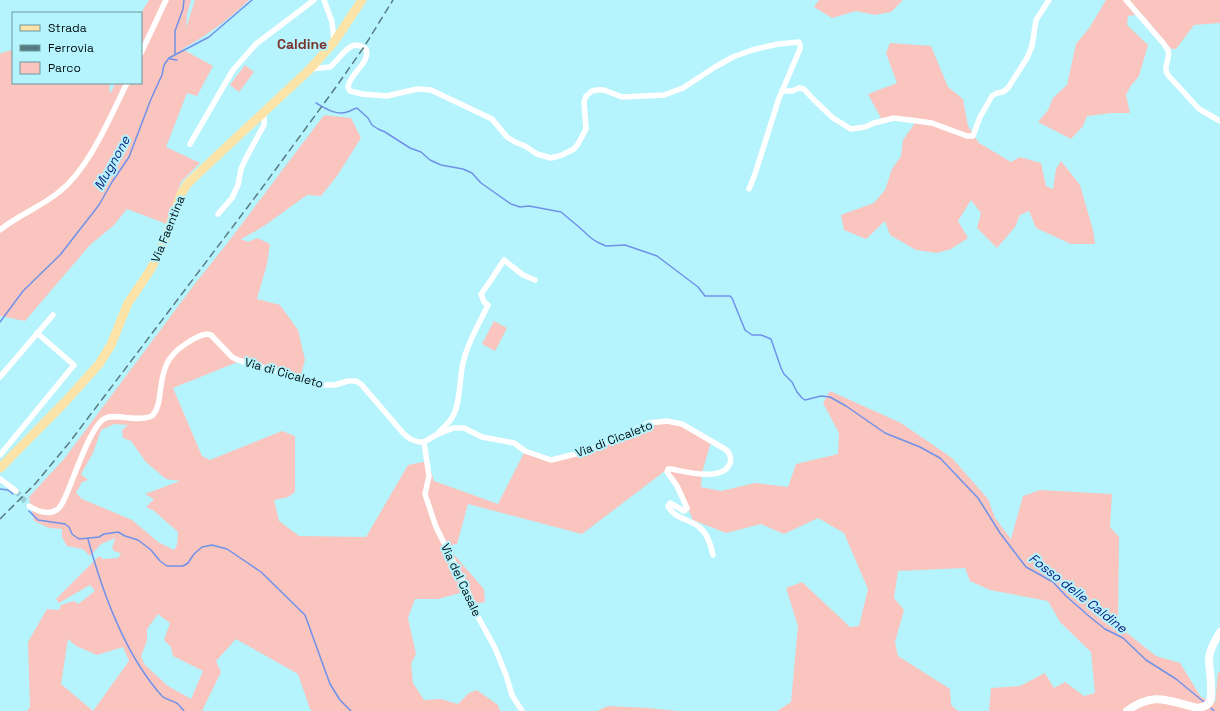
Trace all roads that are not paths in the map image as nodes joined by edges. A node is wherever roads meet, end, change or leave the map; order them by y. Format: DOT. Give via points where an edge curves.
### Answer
graph roads {
  1 [pos="166,0"];
  2 [pos="314,0"];
  3 [pos="324,0"];
  4 [pos="362,0"];
  5 [pos="1049,0"];
  6 [pos="1126,0"];
  7 [pos="334,42"];
  8 [pos="142,51"];
  9 [pos="310,69"];
  10 [pos="126,84"];
  11 [pos="782,90"];
  12 [pos="264,112"];
  13 [pos="1220,121"];
  14 [pos="190,144"];
  15 [pos="749,189"];
  16 [pos="218,214"];
  17 [pos="0,230"];
  18 [pos="535,280"];
  19 [pos="53,315"];
  20 [pos="37,333"];
  21 [pos="0,377"];
  22 [pos="21,431"];
  23 [pos="436,435"];
  24 [pos="29,439"];
  25 [pos="424,442"];
  26 [pos="0,455"];
  27 [pos="0,468"];
  28 [pos="0,479"];
  29 [pos="16,491"];
  30 [pos="29,506"];
  31 [pos="713,555"];
  32 [pos="1220,632"];
  33 [pos="522,711"];
  34 [pos="1127,711"];
  1 -- 8 [label="street"];
  2 -- 14 [label="street" via="256,44 233,70"];
  3 -- 7 [label="street" via="332,22"];
  4 -- 7 [label="main road, Via Faentina"];
  5 -- 11 [label="street" via="1036,20 1032,46 1027,58 1008,88 992,96 976,125 973,136 932,123 894,118 851,129 833,118 804,89"];
  6 -- 13 [label="street" via="1168,50 1165,68 1168,75 1199,109"];
  7 -- 9 [label="main road, Via Faentina"];
  9 -- 11 [label="street" via="330,67 348,48 359,44 367,53 348,84 348,89 352,92 390,96 417,89 431,90 492,119 514,142 551,158 574,149 578,144 586,129 584,102 592,91 604,90 622,97 664,96 683,88 715,66 738,55 778,44 799,42 800,49"];
  9 -- 12 [label="main road, Via Faentina"];
  10 -- 17 [label="street" via="89,157 74,179 50,199"];
  11 -- 15 [label="street"];
  12 -- 16 [label="street" via="264,125 241,169 238,185 232,198"];
  12 -- 24 [label="main road, Via Faentina" via="188,183 181,194 162,250 128,303 107,352 92,373"];
  18 -- 23 [label="street" via="523,275 504,260 480,294 488,305 464,356 454,415"];
  19 -- 20 [label="street"];
  20 -- 21 [label="street"];
  20 -- 22 [label="street" via="74,365"];
  22 -- 24 [label="street"];
  22 -- 26 [label="street"];
  23 -- 25 [label="street, Via di Cicaleto"];
  23 -- 31 [label="street, Via di Cicaleto" via="453,428 464,428 482,437 514,443 525,451 551,460 588,451 649,423 667,421 682,424 725,449 731,457 726,469 719,473 699,474 672,469 667,472 677,486 686,508 684,511 670,504 669,508 676,515 704,531"];
  24 -- 27 [label="main road, Via Faentina"];
  25 -- 30 [label="street, Via di Cicaleto" via="410,439 356,381 321,385 238,360 211,335 206,334 178,349 165,365 159,402 152,416 141,420 112,417 104,419 98,425 59,508 46,512"];
  25 -- 33 [label="street, Via del Casale" via="428,476 425,494 436,527 495,648 512,695"];
  28 -- 29 [label="street"];
  32 -- 34 [label="main road" via="1210,652 1211,696 1208,704 1198,708 1162,699 1149,699"];
}
